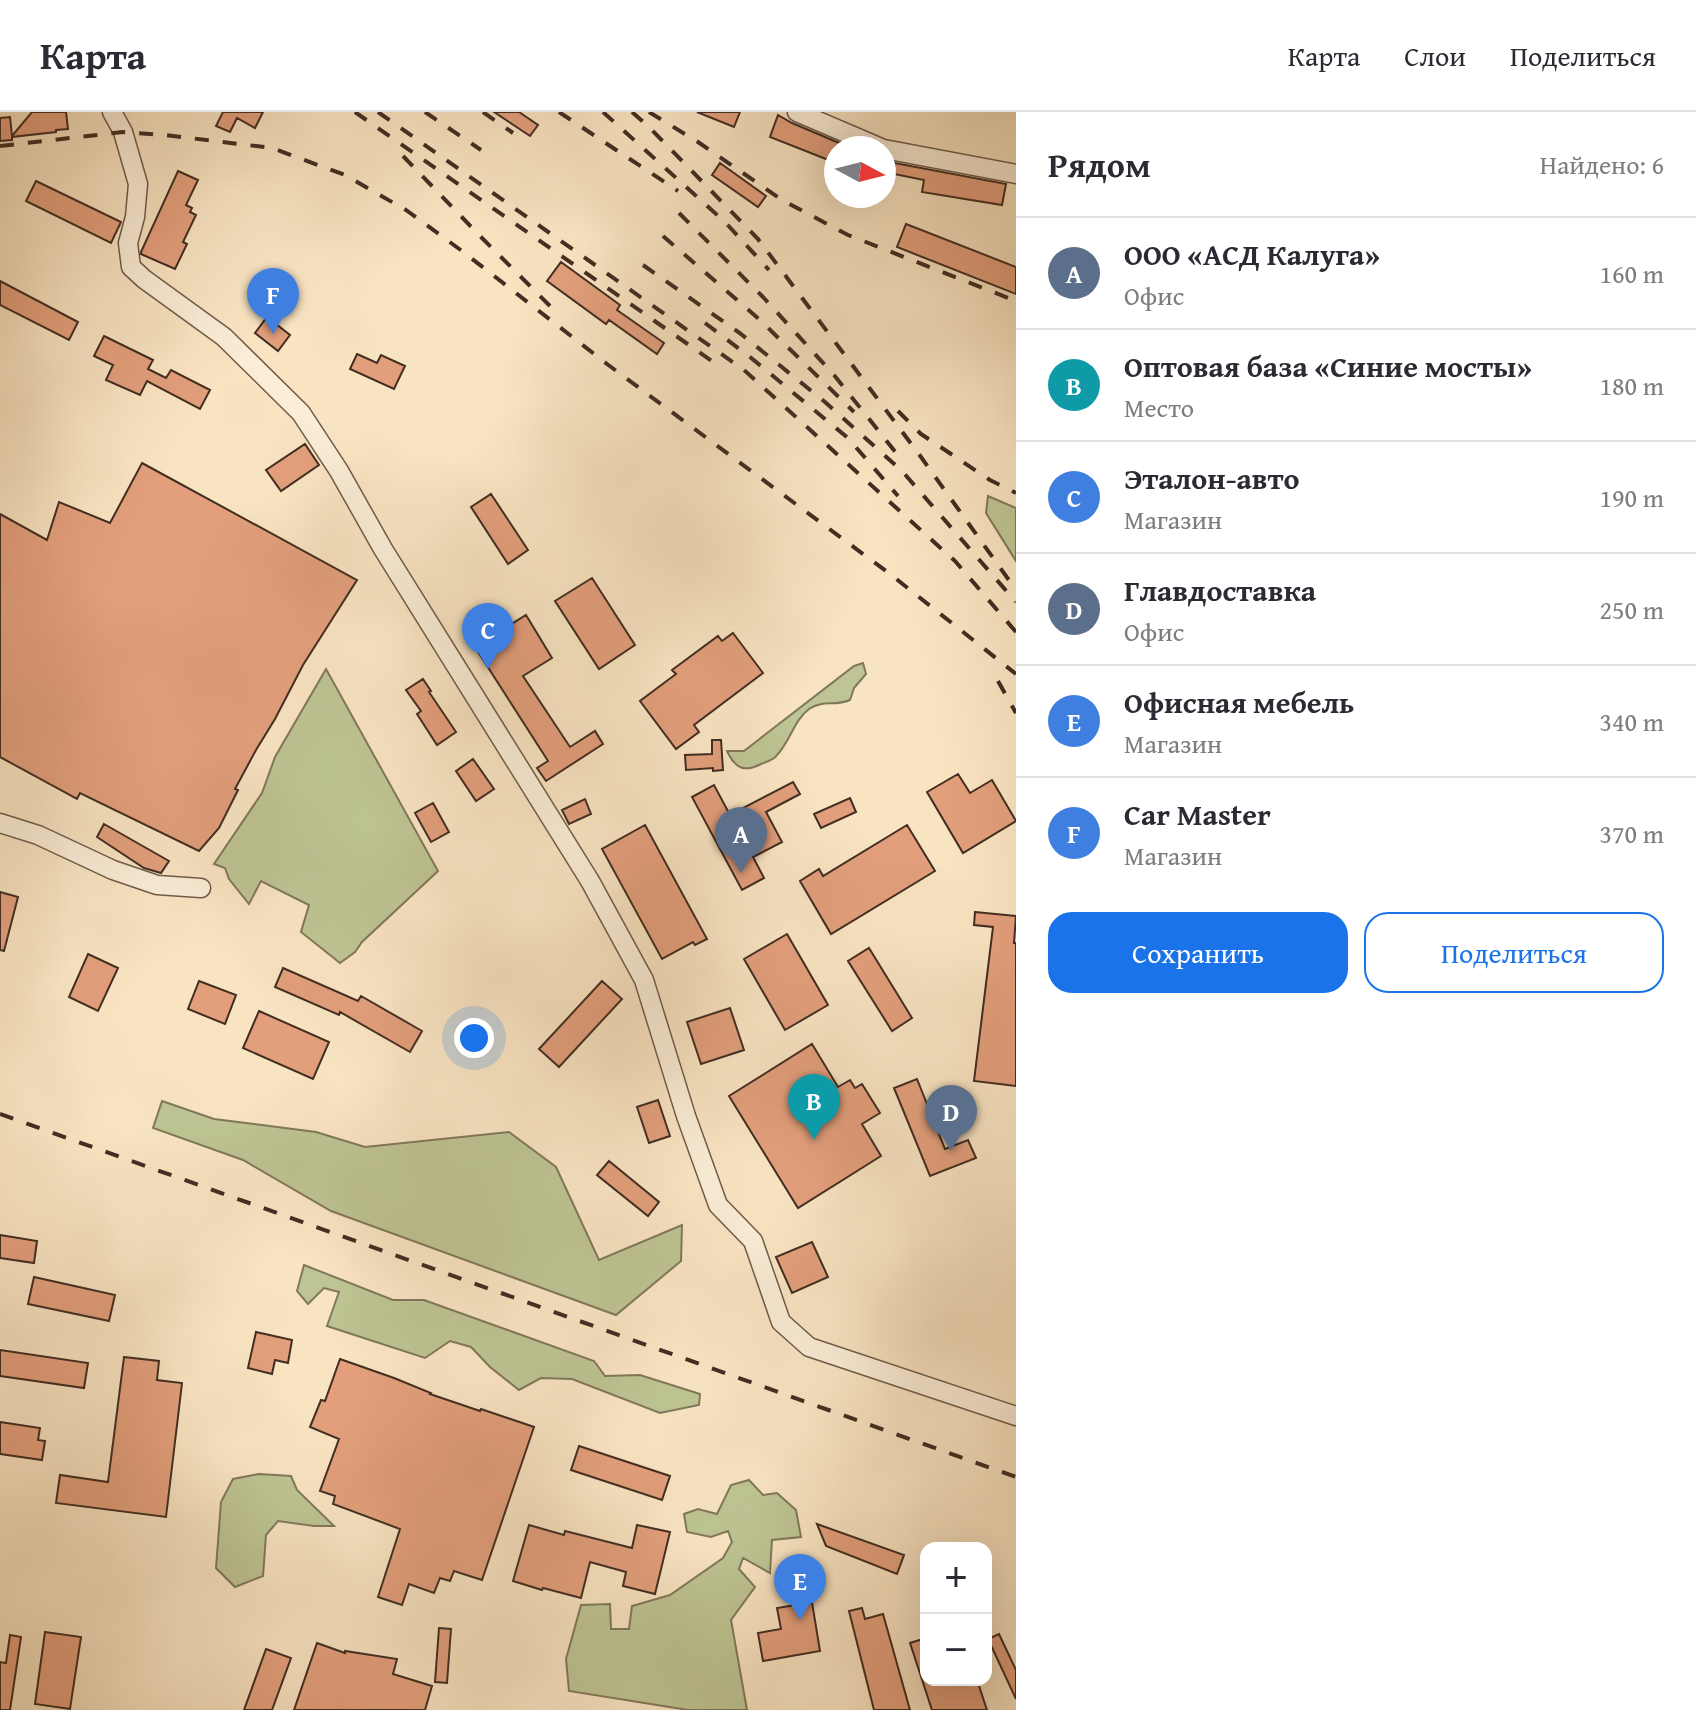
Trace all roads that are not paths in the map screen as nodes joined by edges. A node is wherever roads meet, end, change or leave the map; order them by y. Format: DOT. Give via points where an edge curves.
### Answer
graph roads {
  1 [pos="112,112"];
  2 [pos="797,112"];
  3 [pos="852,136"];
  4 [pos="896,152"];
  5 [pos="1016,174"];
  6 [pos="0,823"];
  7 [pos="201,888"];
  8 [pos="1016,1416"];
  1 -- 8 [label="street" via="138,184 128,243 131,267 224,337 301,413 339,471 590,881 644,980 718,1205 753,1241 781,1322 809,1347"];
  2 -- 3 [label="street"];
  4 -- 5 [label="street"];
  6 -- 7 [label="street" via="157,885"];
}
